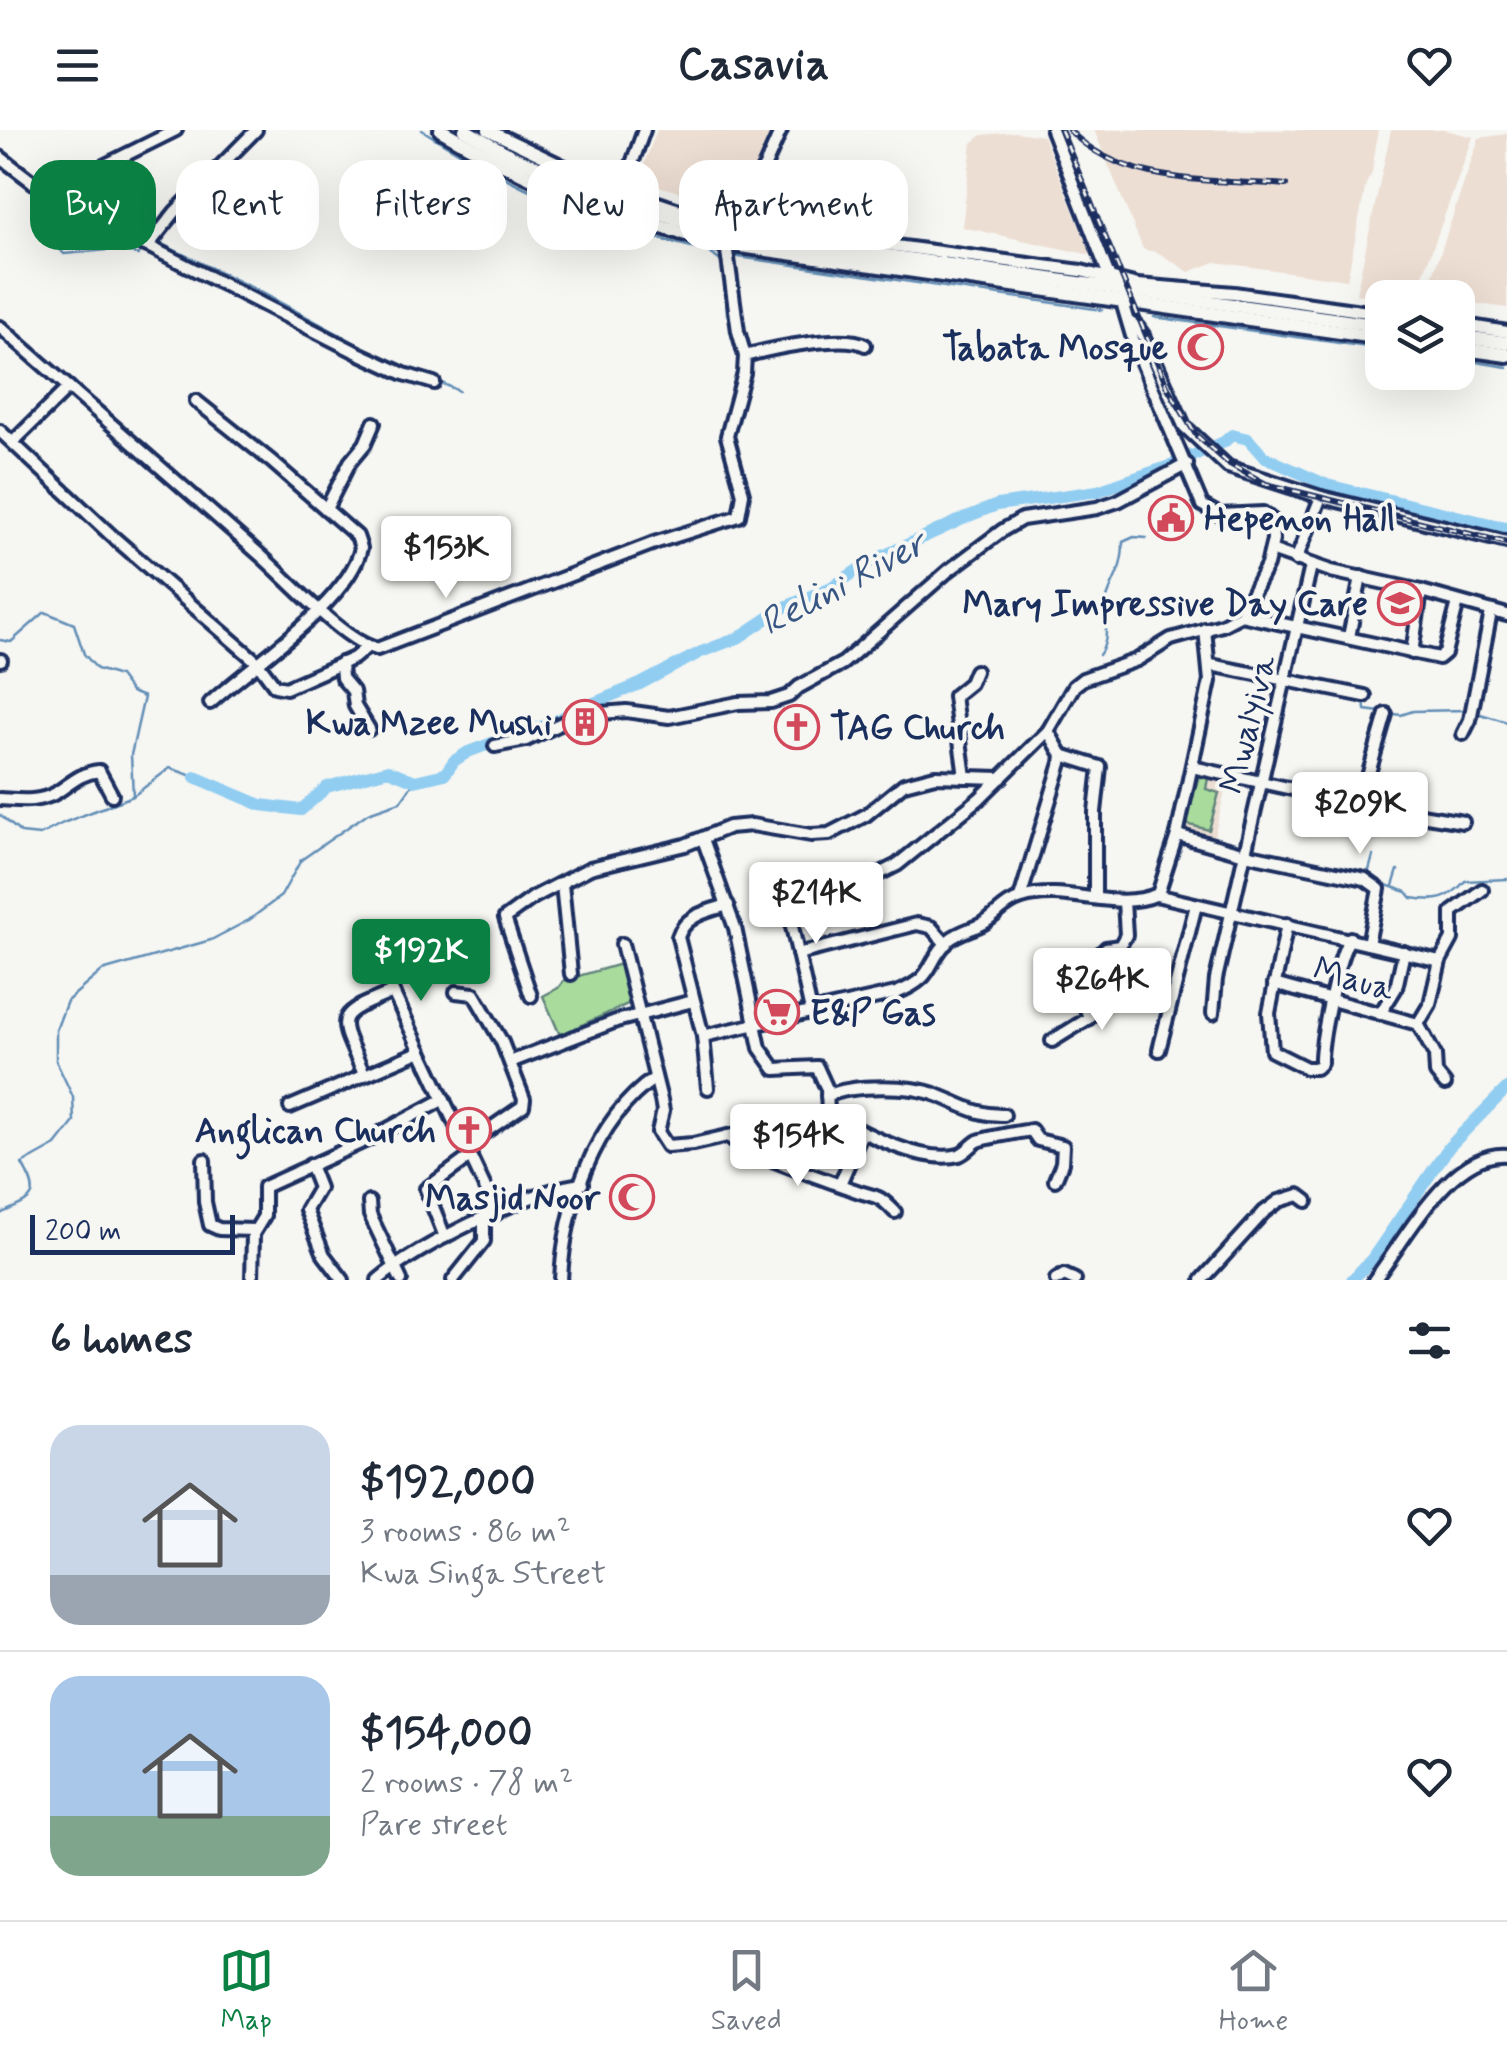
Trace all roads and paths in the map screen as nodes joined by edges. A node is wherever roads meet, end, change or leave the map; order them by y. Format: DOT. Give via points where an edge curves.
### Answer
graph roads {
  1 [pos="176,130"];
  2 [pos="256,130"];
  3 [pos="441,130"];
  4 [pos="465,130"];
  5 [pos="488,130"];
  6 [pos="644,130"];
  7 [pos="781,130"];
  8 [pos="1052,130"];
  9 [pos="0,156"];
  10 [pos="115,160"];
  11 [pos="547,160"];
  12 [pos="633,160"];
  13 [pos="768,160"];
  14 [pos="509,162"];
  15 [pos="527,168"];
  16 [pos="30,180"];
  17 [pos="679,224"];
  18 [pos="156,236"];
  19 [pos="156,250"];
  20 [pos="729,250"];
  21 [pos="824,250"];
  22 [pos="860,250"];
  23 [pos="1111,282"];
  24 [pos="1122,302"];
  25 [pos="1365,312"];
  26 [pos="1129,322"];
  27 [pos="1365,323"];
  28 [pos="0,327"];
  29 [pos="1475,327"];
  30 [pos="1507,332"];
  31 [pos="1365,336"];
  32 [pos="1475,338"];
  33 [pos="1507,343"];
  34 [pos="865,345"];
  35 [pos="1475,350"];
  36 [pos="1507,355"];
  37 [pos="745,356"];
  38 [pos="434,383"];
  39 [pos="68,387"];
  40 [pos="196,401"];
  41 [pos="374,423"];
  42 [pos="0,431"];
  43 [pos="13,442"];
  44 [pos="1186,463"];
  45 [pos="1321,497"];
  46 [pos="326,510"];
  47 [pos="1507,542"];
  48 [pos="1271,550"];
  49 [pos="1296,560"];
  50 [pos="1311,566"];
  51 [pos="1361,578"];
  52 [pos="1420,591"];
  53 [pos="1458,602"];
  54 [pos="319,607"];
  55 [pos="1491,612"];
  56 [pos="1507,615"];
  57 [pos="1242,616"];
  58 [pos="1299,626"];
  59 [pos="1204,630"];
  60 [pos="1349,636"];
  61 [pos="367,647"];
  62 [pos="1412,653"];
  63 [pos="257,662"];
  64 [pos="340,663"];
  65 [pos="1211,665"];
  66 [pos="975,671"];
  67 [pos="1287,679"];
  68 [pos="1364,696"];
  69 [pos="210,703"];
  70 [pos="1386,714"];
  71 [pos="369,728"];
  72 [pos="1048,731"];
  73 [pos="1463,734"];
  74 [pos="495,746"];
  75 [pos="1062,755"];
  76 [pos="1192,767"];
  77 [pos="965,777"];
  78 [pos="1001,778"];
  79 [pos="1261,782"];
  80 [pos="112,795"];
  81 [pos="0,799"];
  82 [pos="1360,804"];
  83 [pos="1463,822"];
  84 [pos="1177,835"];
  85 [pos="703,839"];
  86 [pos="1245,854"];
  87 [pos="562,884"];
  88 [pos="1482,890"];
  89 [pos="1156,895"];
  90 [pos="1095,897"];
  91 [pos="1020,898"];
  92 [pos="1124,902"];
  93 [pos="1196,904"];
  94 [pos="728,905"];
  95 [pos="1230,914"];
  96 [pos="1287,924"];
  97 [pos="1350,938"];
  98 [pos="622,944"];
  99 [pos="946,944"];
  100 [pos="1368,944"];
  101 [pos="1404,952"];
  102 [pos="798,954"];
  103 [pos="1440,961"];
  104 [pos="571,974"];
  105 [pos="385,975"];
  106 [pos="1274,984"];
  107 [pos="393,992"];
  108 [pos="456,992"];
  109 [pos="531,996"];
  110 [pos="1332,999"];
  111 [pos="693,1002"];
  112 [pos="811,1011"];
  113 [pos="1213,1012"];
  114 [pos="1380,1014"];
  115 [pos="640,1016"];
  116 [pos="757,1024"];
  117 [pos="1418,1024"];
  118 [pos="702,1036"];
  119 [pos="1052,1041"];
  120 [pos="1159,1050"];
  121 [pos="420,1051"];
  122 [pos="510,1062"];
  123 [pos="364,1074"];
  124 [pos="655,1078"];
  125 [pos="1445,1084"];
  126 [pos="708,1088"];
  127 [pos="828,1096"];
  128 [pos="444,1099"];
  129 [pos="290,1107"];
  130 [pos="828,1113"];
  131 [pos="1004,1116"];
  132 [pos="862,1132"];
  133 [pos="728,1136"];
  134 [pos="468,1151"];
  135 [pos="1507,1155"];
  136 [pos="204,1160"];
  137 [pos="310,1165"];
  138 [pos="1055,1180"];
  139 [pos="582,1184"];
  140 [pos="840,1184"];
  141 [pos="1307,1201"];
  142 [pos="369,1202"];
  143 [pos="895,1212"];
  144 [pos="497,1213"];
  145 [pos="484,1219"];
  146 [pos="254,1230"];
  147 [pos="444,1237"];
  148 [pos="394,1266"];
  149 [pos="252,1280"];
  150 [pos="343,1280"];
  151 [pos="378,1280"];
  152 [pos="400,1280"];
  153 [pos="454,1280"];
  154 [pos="561,1280"];
  155 [pos="1056,1280"];
  156 [pos="1075,1280"];
  157 [pos="1202,1280"];
  158 [pos="1374,1280"];
  1 -- 10 [label="street"];
  2 -- 18 [label="street"];
  3 -- 14 [label="main road"];
  4 -- 14 [label="main road"];
  5 -- 11 [label="street"];
  6 -- 12 [label="street"];
  7 -- 13 [label="street"];
  8 -- 23 [label="street"];
  9 -- 16 [label="street"];
  14 -- 15 [label="main road"];
  14 -- 17 [label="main road" via="609,212"];
  19 -- 38 [label="street" via="354,351"];
  20 -- 37 [label="street"];
  21 -- 24 [label="main road"];
  22 -- 23 [label="main road"];
  23 -- 25 [label="street"];
  23 -- 27 [label="main road"];
  24 -- 26 [label="street"];
  24 -- 31 [label="main road"];
  26 -- 44 [label="street"];
  26 -- 45 [label="street" via="1145,338 1171,403 1218,459"];
  28 -- 39 [label="street"];
  29 -- 30 [label="street"];
  32 -- 33 [label="main road"];
  34 -- 37 [label="street" via="806,344"];
  35 -- 36 [label="main road"];
  37 -- 61 [label="street" via="727,436 743,494 739,516 401,641"];
  39 -- 43 [label="street"];
  39 -- 54 [label="street"];
  40 -- 46 [label="street"];
  41 -- 46 [label="street"];
  42 -- 43 [label="street"];
  43 -- 63 [label="street"];
  44 -- 48 [label="street" via="1208,510 1270,516"];
  44 -- 74 [label="street" via="1118,502 1022,519 1003,530 844,663 789,696 668,717 589,714"];
  45 -- 47 [label="street"];
  45 -- 49 [label="street"];
  46 -- 54 [label="street" via="357,536 361,548 338,589"];
  48 -- 49 [label="street"];
  48 -- 57 [label="street"];
  49 -- 50 [label="street"];
  50 -- 51 [label="street"];
  50 -- 58 [label="street, Mwalyiva"];
  51 -- 52 [label="street"];
  51 -- 60 [label="street"];
  52 -- 53 [label="street"];
  52 -- 62 [label="street"];
  53 -- 55 [label="street"];
  53 -- 62 [label="street" via="1441,657"];
  54 -- 61 [label="street"];
  54 -- 63 [label="street"];
  55 -- 56 [label="street"];
  55 -- 73 [label="street"];
  57 -- 58 [label="street"];
  57 -- 59 [label="street"];
  58 -- 60 [label="street"];
  58 -- 67 [label="street, Mwalyiva"];
  59 -- 65 [label="street"];
  59 -- 72 [label="street" via="1083,678"];
  60 -- 62 [label="street"];
  61 -- 64 [label="street"];
  63 -- 64 [label="street" via="270,683 286,688"];
  63 -- 69 [label="street"];
  64 -- 71 [label="street"];
  65 -- 67 [label="street"];
  65 -- 76 [label="street"];
  66 -- 77 [label="street" via="954,696"];
  67 -- 68 [label="street"];
  67 -- 79 [label="street, Mwalyiva"];
  70 -- 82 [label="street"];
  72 -- 75 [label="street"];
  72 -- 78 [label="street"];
  75 -- 90 [label="street" via="1100,767"];
  75 -- 91 [label="street"];
  76 -- 79 [label="street"];
  76 -- 84 [label="street"];
  77 -- 78 [label="street"];
  77 -- 85 [label="street" via="904,784 829,834 739,824"];
  78 -- 102 [label="street" via="888,871 785,896"];
  79 -- 82 [label="street"];
  79 -- 86 [label="street, Mwalyiva"];
  80 -- 81 [label="street" via="98,771 38,800"];
  82 -- 83 [label="street"];
  84 -- 86 [label="street"];
  84 -- 89 [label="street"];
  85 -- 87 [label="street" via="601,864"];
  85 -- 94 [label="street"];
  86 -- 95 [label="street, Mwalyiva"];
  86 -- 100 [label="street" via="1376,884"];
  87 -- 104 [label="street"];
  87 -- 109 [label="street" via="505,918"];
  88 -- 103 [label="street, Maua" via="1452,912 1454,933"];
  89 -- 92 [label="street"];
  89 -- 93 [label="street"];
  90 -- 91 [label="street"];
  90 -- 92 [label="street"];
  91 -- 99 [label="street"];
  92 -- 119 [label="street" via="1126,935 1120,946 1100,954 1084,1003 1088,1019"];
  93 -- 95 [label="street"];
  93 -- 120 [label="street"];
  94 -- 111 [label="street" via="689,919 680,931"];
  94 -- 116 [label="street"];
  95 -- 96 [label="street"];
  95 -- 113 [label="street, Mwalyiva"];
  96 -- 97 [label="street"];
  96 -- 106 [label="street"];
  97 -- 100 [label="street"];
  97 -- 110 [label="street"];
  98 -- 115 [label="street"];
  99 -- 102 [label="street" via="931,927 917,924"];
  99 -- 112 [label="street" via="913,986"];
  100 -- 101 [label="street"];
  101 -- 103 [label="street"];
  101 -- 114 [label="street" via="1396,988"];
  102 -- 112 [label="street"];
  103 -- 117 [label="street, Maua"];
  105 -- 107 [label="street"];
  106 -- 110 [label="street, Maua"];
  106 -- 110 [label="street" via="1272,1051 1306,1068 1322,1061"];
  107 -- 121 [label="street"];
  107 -- 123 [label="street" via="345,1016"];
  108 -- 122 [label="street" via="474,994"];
  110 -- 114 [label="street, Maua"];
  111 -- 115 [label="street"];
  111 -- 118 [label="street"];
  112 -- 116 [label="street"];
  114 -- 117 [label="street, Maua"];
  115 -- 122 [label="street"];
  115 -- 124 [label="street"];
  116 -- 118 [label="street"];
  116 -- 127 [label="street" via="760,1048 775,1068 814,1065"];
  117 -- 125 [label="street, Maua"];
  118 -- 126 [label="street"];
  121 -- 123 [label="street"];
  121 -- 128 [label="street"];
  122 -- 134 [label="street" via="522,1106"];
  123 -- 129 [label="street"];
  124 -- 133 [label="street" via="664,1144 676,1148"];
  124 -- 139 [label="street" via="623,1104 605,1130"];
  127 -- 130 [label="street"];
  127 -- 131 [label="street" via="850,1088 916,1090 970,1112"];
  128 -- 134 [label="street"];
  128 -- 137 [label="street"];
  130 -- 132 [label="street"];
  130 -- 133 [label="street"];
  132 -- 138 [label="street" via="937,1156 1031,1130 1038,1140 1064,1147"];
  132 -- 140 [label="street"];
  133 -- 140 [label="street"];
  134 -- 144 [label="street"];
  134 -- 147 [label="street" via="426,1189"];
  135 -- 158 [label="street" via="1482,1159 1441,1188"];
  136 -- 146 [label="street" via="210,1226"];
  137 -- 146 [label="street" via="264,1187 264,1216"];
  137 -- 150 [label="street" via="320,1188 306,1210 324,1255"];
  139 -- 144 [label="street"];
  139 -- 154 [label="street"];
  140 -- 143 [label="street" via="880,1196"];
  141 -- 157 [label="street" via="1299,1195 1274,1204"];
  142 -- 148 [label="street"];
  144 -- 145 [label="street"];
  145 -- 147 [label="street"];
  145 -- 153 [label="street" via="484,1241"];
  146 -- 149 [label="street"];
  147 -- 148 [label="street"];
  148 -- 151 [label="street"];
  148 -- 152 [label="street"];
  155 -- 156 [label="street"];
}
